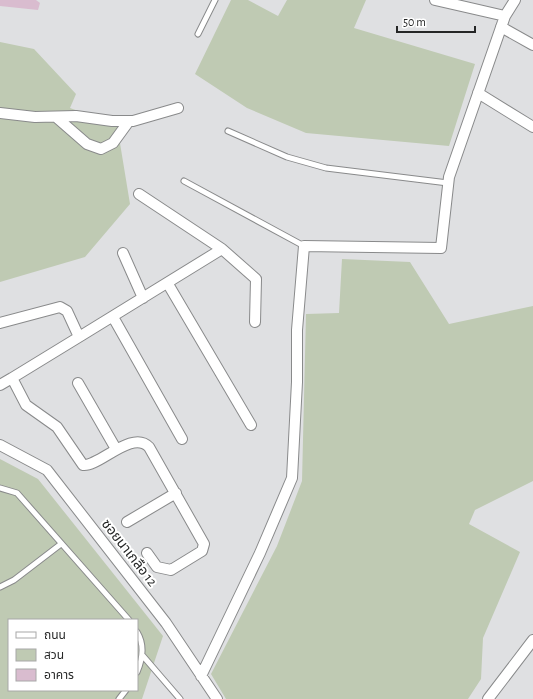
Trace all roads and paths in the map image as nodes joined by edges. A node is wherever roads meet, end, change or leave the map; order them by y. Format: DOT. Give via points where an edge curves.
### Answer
graph roads {
  1 [pos="216,0"];
  2 [pos="435,0"];
  3 [pos="515,0"];
  4 [pos="505,16"];
  5 [pos="501,27"];
  6 [pos="198,34"];
  7 [pos="533,45"];
  8 [pos="478,93"];
  9 [pos="178,108"];
  10 [pos="0,113"];
  11 [pos="56,117"];
  12 [pos="129,121"];
  13 [pos="533,127"];
  14 [pos="228,131"];
  15 [pos="184,181"];
  16 [pos="448,183"];
  17 [pos="139,194"];
  18 [pos="304,246"];
  19 [pos="222,249"];
  20 [pos="123,253"];
  21 [pos="168,284"];
  22 [pos="143,298"];
  23 [pos="113,317"];
  24 [pos="255,322"];
  25 [pos="0,323"];
  26 [pos="79,337"];
  27 [pos="12,378"];
  28 [pos="78,383"];
  29 [pos="0,385"];
  30 [pos="251,426"];
  31 [pos="182,439"];
  32 [pos="0,445"];
  33 [pos="116,449"];
  34 [pos="0,488"];
  35 [pos="176,493"];
  36 [pos="128,522"];
  37 [pos="61,544"];
  38 [pos="146,553"];
  39 [pos="0,587"];
  40 [pos="128,619"];
  41 [pos="138,634"];
  42 [pos="533,640"];
  43 [pos="143,656"];
  44 [pos="138,669"];
  45 [pos="201,676"];
  46 [pos="125,691"];
  47 [pos="119,699"];
  48 [pos="180,699"];
  49 [pos="217,699"];
  50 [pos="488,699"];
  1 -- 6 [label="lane"];
  2 -- 4 [label="street"];
  3 -- 4 [label="street"];
  4 -- 5 [label="street"];
  5 -- 7 [label="street"];
  5 -- 8 [label="street"];
  8 -- 13 [label="street"];
  8 -- 16 [label="street"];
  9 -- 12 [label="street"];
  10 -- 11 [label="street"];
  11 -- 12 [label="street" via="76,116"];
  11 -- 12 [label="street" via="86,144 101,149 113,143"];
  14 -- 16 [label="lane" via="287,157 326,168"];
  15 -- 18 [label="lane"];
  16 -- 18 [label="street" via="441,248"];
  17 -- 19 [label="street"];
  18 -- 45 [label="street" via="297,330 292,478 260,553"];
  19 -- 21 [label="street"];
  19 -- 24 [label="street" via="256,279"];
  20 -- 22 [label="street"];
  21 -- 22 [label="street"];
  21 -- 30 [label="street"];
  22 -- 23 [label="street"];
  23 -- 26 [label="street"];
  23 -- 31 [label="street"];
  25 -- 26 [label="street" via="63,307"];
  26 -- 27 [label="street"];
  27 -- 29 [label="street"];
  27 -- 33 [label="street" via="26,405 57,427 83,465 90,464"];
  28 -- 33 [label="street"];
  32 -- 45 [label="street, ซอยนาเกลือ 12" via="47,470 166,623"];
  33 -- 35 [label="street" via="136,443 147,444"];
  34 -- 37 [label="lane" via="18,493"];
  35 -- 36 [label="street"];
  35 -- 38 [label="street" via="201,537 204,548 171,570 157,567"];
  37 -- 39 [label="lane" via="14,580"];
  37 -- 40 [label="lane"];
  41 -- 43 [label="lane" via="142,640"];
  42 -- 50 [label="street"];
  43 -- 44 [label="lane"];
  43 -- 48 [label="lane"];
  45 -- 49 [label="street, ซอยนาเกลือ 12"];
  46 -- 47 [label="lane"];
}
